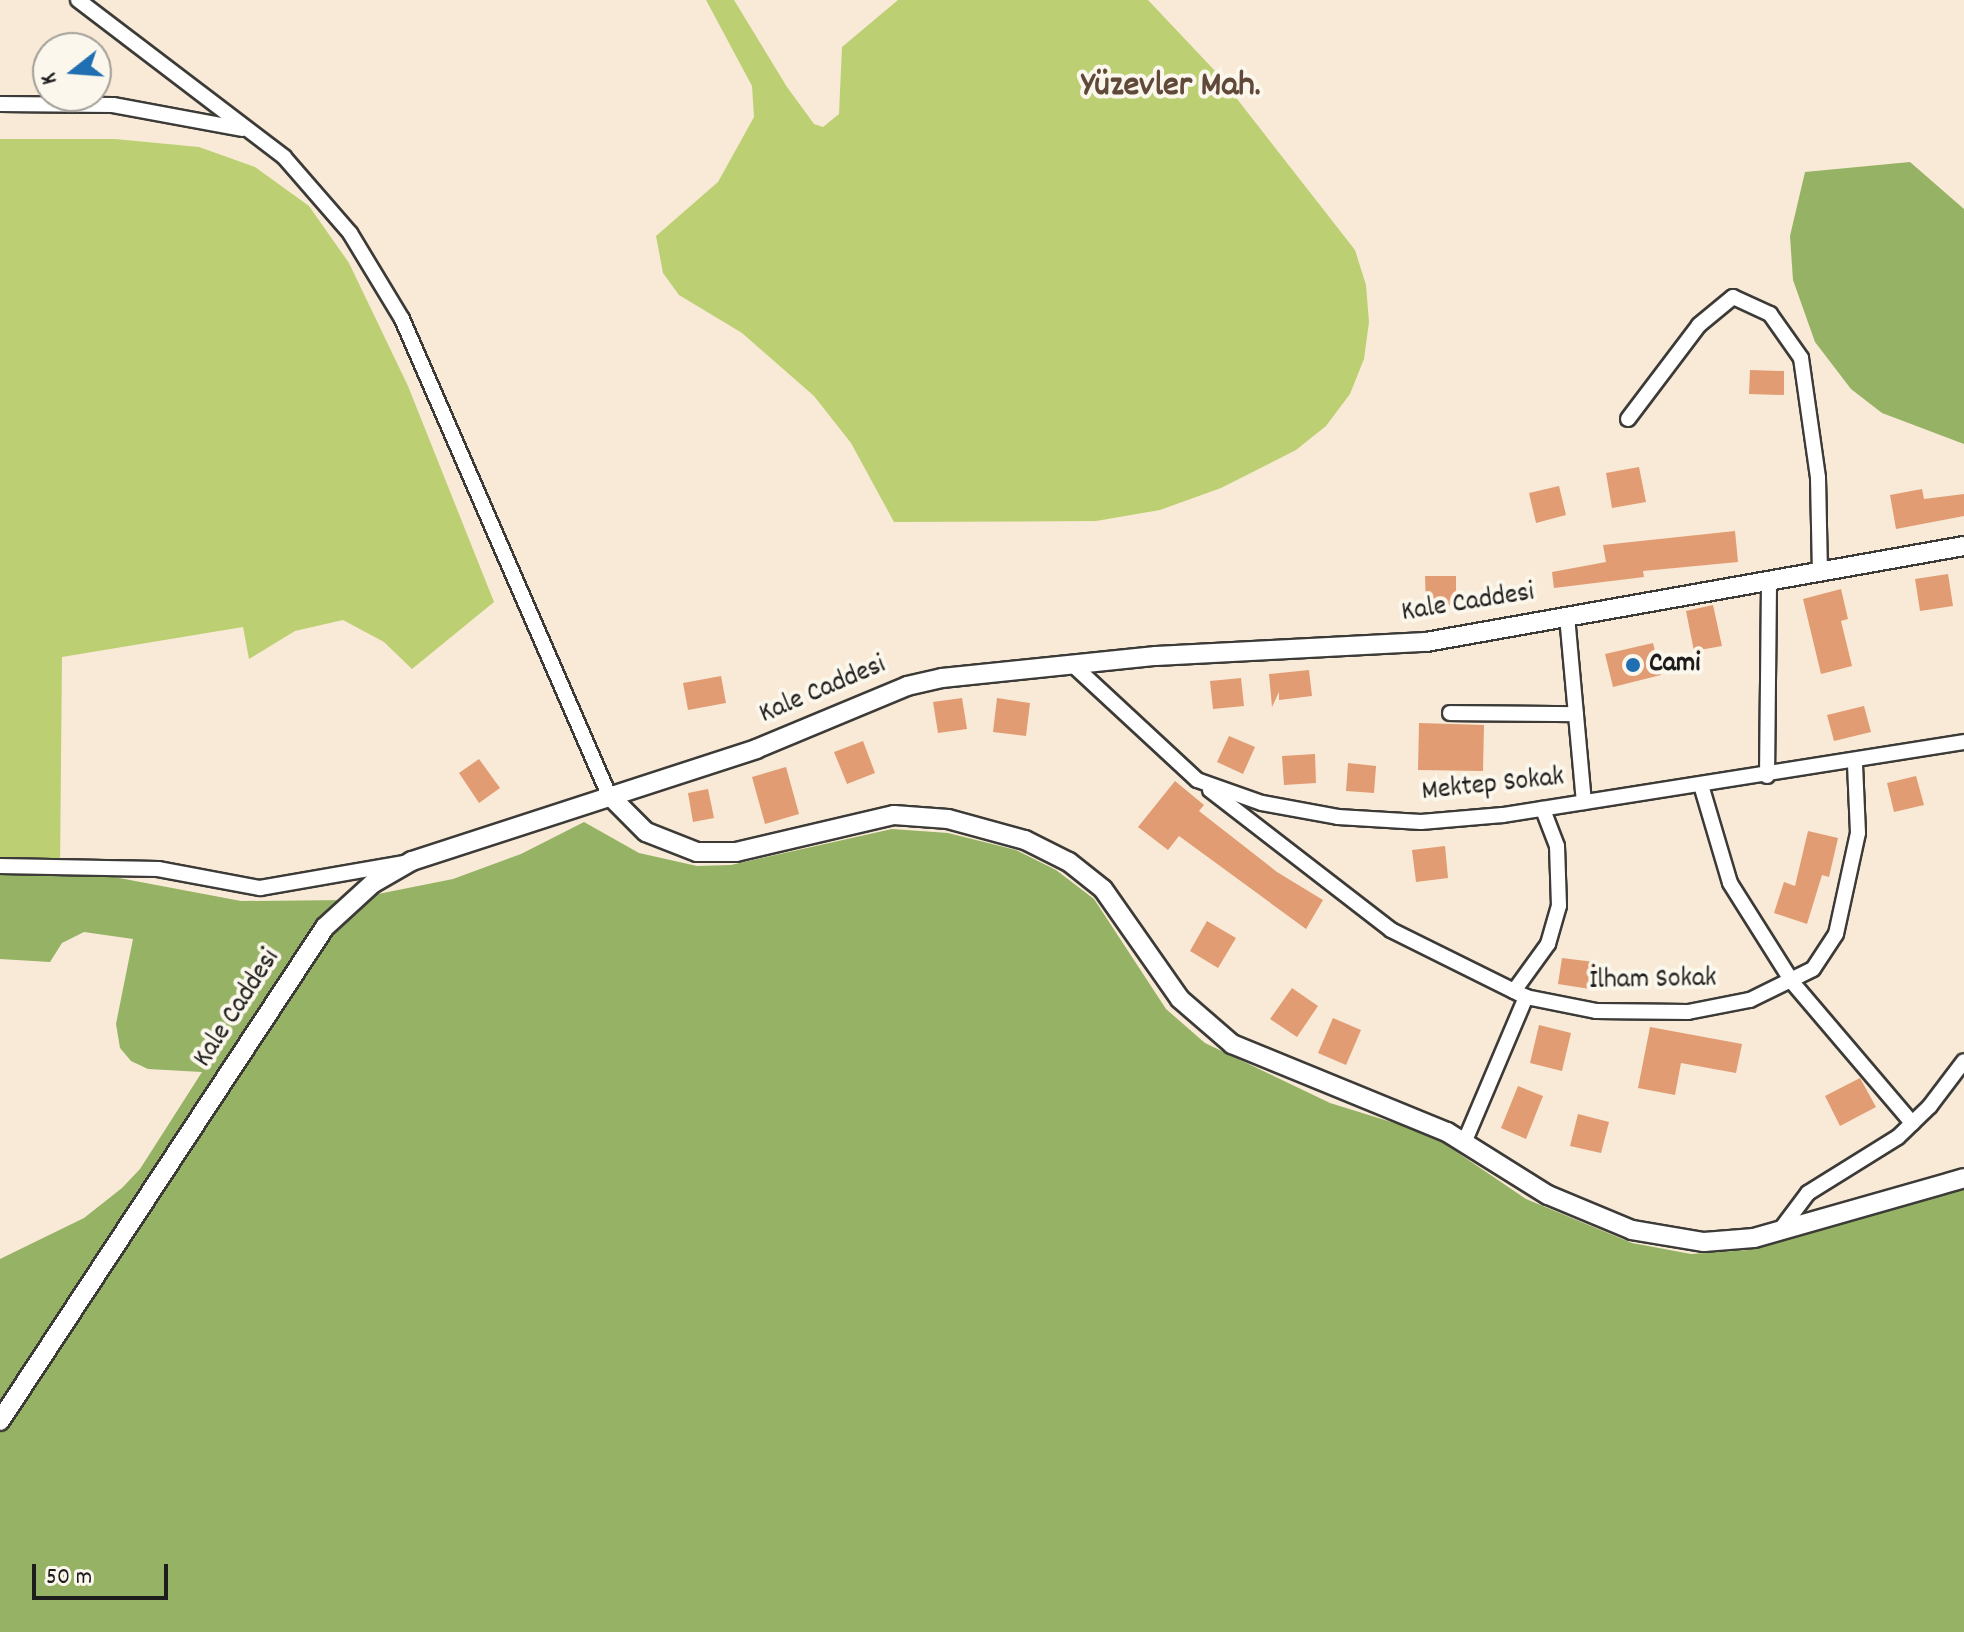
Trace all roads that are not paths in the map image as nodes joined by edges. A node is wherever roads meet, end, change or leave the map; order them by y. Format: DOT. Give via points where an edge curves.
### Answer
graph roads {
  1 [pos="78,0"];
  2 [pos="0,104"];
  3 [pos="250,132"];
  4 [pos="1628,419"];
  5 [pos="1964,546"];
  6 [pos="1820,572"];
  7 [pos="1769,581"];
  8 [pos="1567,616"];
  9 [pos="1073,665"];
  10 [pos="1450,713"];
  11 [pos="1576,714"];
  12 [pos="1964,742"];
  13 [pos="1855,763"];
  14 [pos="1767,776"];
  15 [pos="1197,780"];
  16 [pos="1701,785"];
  17 [pos="609,795"];
  18 [pos="1584,802"];
  19 [pos="1543,809"];
  20 [pos="412,861"];
  21 [pos="0,866"];
  22 [pos="1793,983"];
  23 [pos="1520,994"];
  24 [pos="1964,1061"];
  25 [pos="1912,1123"];
  26 [pos="1464,1143"];
  27 [pos="1964,1178"];
  28 [pos="1778,1233"];
  29 [pos="0,1421"];
  1 -- 3 [label="street"];
  2 -- 3 [label="street" via="138,108"];
  3 -- 17 [label="street" via="318,191 391,299"];
  4 -- 6 [label="street" via="1699,325 1733,297 1770,314 1789,334 1801,358 1818,478"];
  5 -- 6 [label="street, Kale Caddesi"];
  6 -- 7 [label="street, Kale Caddesi"];
  7 -- 8 [label="street, Kale Caddesi"];
  7 -- 14 [label="street"];
  8 -- 9 [label="street, Kale Caddesi" via="1426,642"];
  8 -- 11 [label="street"];
  9 -- 15 [label="street, Mektep Sokak"];
  9 -- 17 [label="street, Kale Caddesi" via="978,672 907,686 768,745"];
  10 -- 11 [label="street"];
  11 -- 18 [label="street"];
  12 -- 13 [label="street, Mektep Sokak"];
  13 -- 14 [label="street, Mektep Sokak"];
  13 -- 22 [label="street, İlham Sokak" via="1858,833 1836,934 1822,959"];
  14 -- 16 [label="street, Mektep Sokak"];
  15 -- 19 [label="street, Mektep Sokak" via="1262,803 1352,818 1462,820"];
  15 -- 23 [label="street, İlham Sokak" via="1391,930"];
  16 -- 18 [label="street, Mektep Sokak"];
  16 -- 22 [label="street" via="1730,883"];
  17 -- 20 [label="street, Kale Caddesi"];
  17 -- 26 [label="street" via="646,832 697,852 736,852 894,815 948,819 1025,840 1069,862 1103,889 1180,999 1214,1033 1250,1054"];
  18 -- 19 [label="street, Mektep Sokak"];
  19 -- 23 [label="street" via="1557,846 1559,906 1543,952"];
  20 -- 21 [label="street" via="260,888 158,869"];
  20 -- 29 [label="street, Kale Caddesi" via="372,884 325,927"];
  22 -- 23 [label="street, İlham Sokak" via="1750,1000 1688,1012 1596,1011"];
  22 -- 25 [label="street"];
  23 -- 26 [label="street"];
  24 -- 25 [label="street"];
  25 -- 28 [label="street" via="1808,1193"];
  26 -- 28 [label="street" via="1548,1195 1632,1230 1704,1242"];
  27 -- 28 [label="street"];
}
